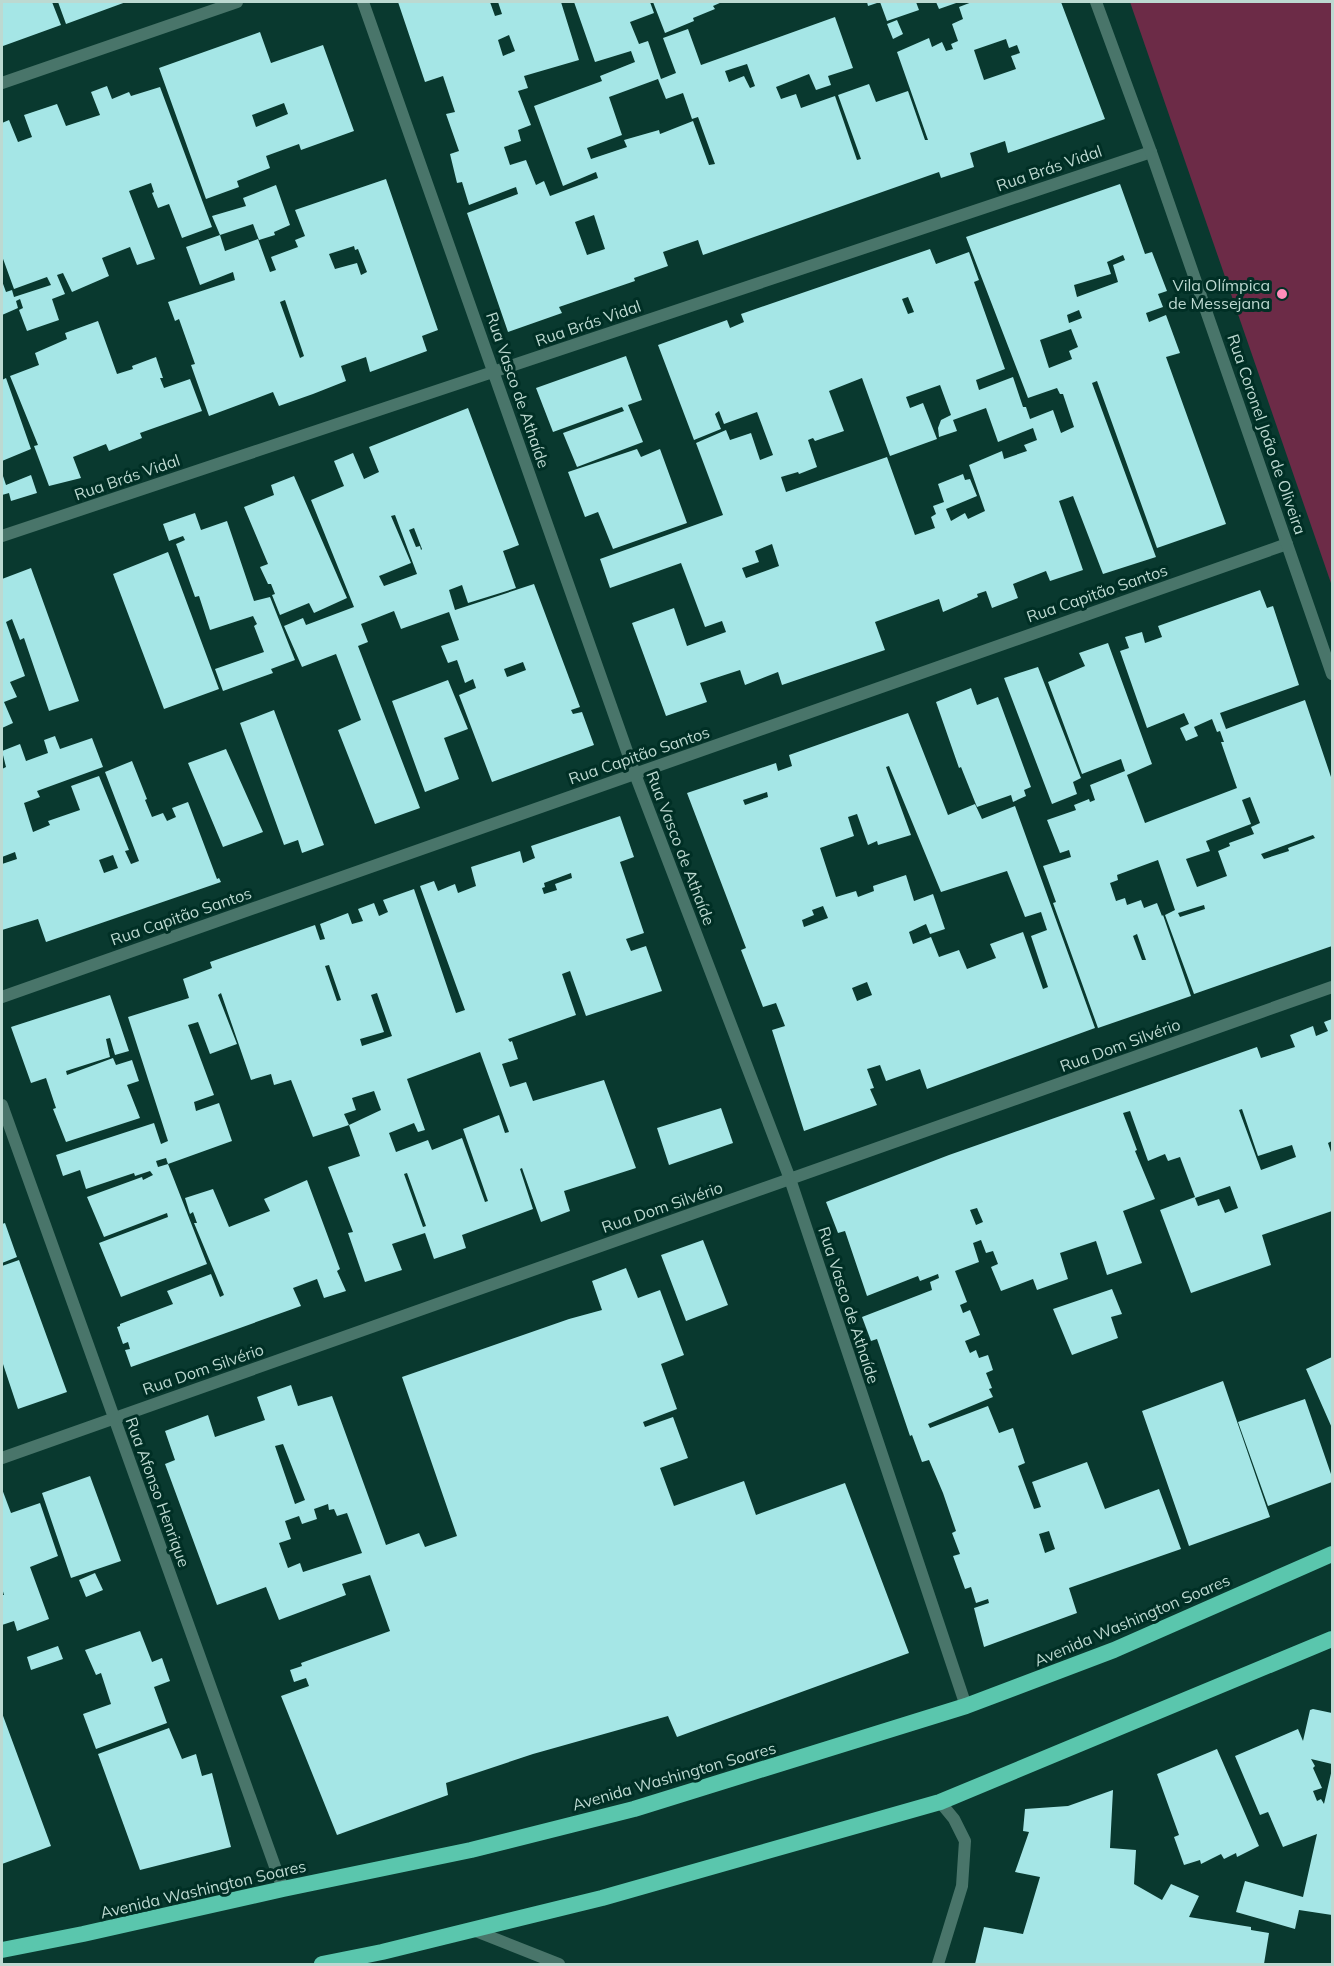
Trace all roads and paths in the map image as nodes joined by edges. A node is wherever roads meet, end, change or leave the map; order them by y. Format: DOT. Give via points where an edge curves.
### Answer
graph roads {
  1 [pos="237,2"];
  2 [pos="363,2"];
  3 [pos="1096,2"];
  4 [pos="2,83"];
  5 [pos="1151,152"];
  6 [pos="494,371"];
  7 [pos="2,536"];
  8 [pos="1287,544"];
  9 [pos="1332,674"];
  10 [pos="635,774"];
  11 [pos="1332,987"];
  12 [pos="2,997"];
  13 [pos="2,1105"];
  14 [pos="790,1179"];
  15 [pos="114,1418"];
  16 [pos="2,1458"];
  17 [pos="1332,1554"];
  18 [pos="1332,1639"];
  19 [pos="966,1707"];
  20 [pos="940,1802"];
  21 [pos="283,1889"];
  22 [pos="473,1930"];
  23 [pos="2,1950"];
  24 [pos="322,1965"];
  25 [pos="559,1965"];
  26 [pos="938,1965"];
  1 -- 4 [label="street"];
  2 -- 6 [label="street, Rua Vasco de Athaíde"];
  3 -- 5 [label="street, Rua Coronel João de Oliveira"];
  5 -- 6 [label="street, Rua Brás Vidal"];
  5 -- 8 [label="street, Rua Coronel João de Oliveira"];
  6 -- 7 [label="street, Rua Brás Vidal"];
  6 -- 10 [label="street, Rua Vasco de Athaíde"];
  8 -- 9 [label="street, Rua Coronel João de Oliveira"];
  8 -- 10 [label="street, Rua Capitão Santos"];
  10 -- 12 [label="street, Rua Capitão Santos"];
  10 -- 14 [label="street, Rua Vasco de Athaíde"];
  11 -- 14 [label="street, Rua Dom Silvério"];
  13 -- 15 [label="street, Rua Afonso Henrique"];
  14 -- 15 [label="street, Rua Dom Silvério"];
  14 -- 19 [label="street, Rua Vasco de Athaíde"];
  15 -- 16 [label="street, Rua Dom Silvério"];
  15 -- 21 [label="street, Rua Afonso Henrique"];
  17 -- 19 [label="highway, Avenida Washington Soares" via="1114,1650"];
  18 -- 20 [label="highway"];
  19 -- 21 [label="highway, Avenida Washington Soares" via="634,1809 471,1850"];
  20 -- 22 [label="highway" via="602,1898"];
  20 -- 26 [label="street" via="954,1819 964,1841 962,1886"];
  21 -- 23 [label="highway, Avenida Washington Soares"];
  22 -- 24 [label="highway"];
  22 -- 25 [label="street"];
}
